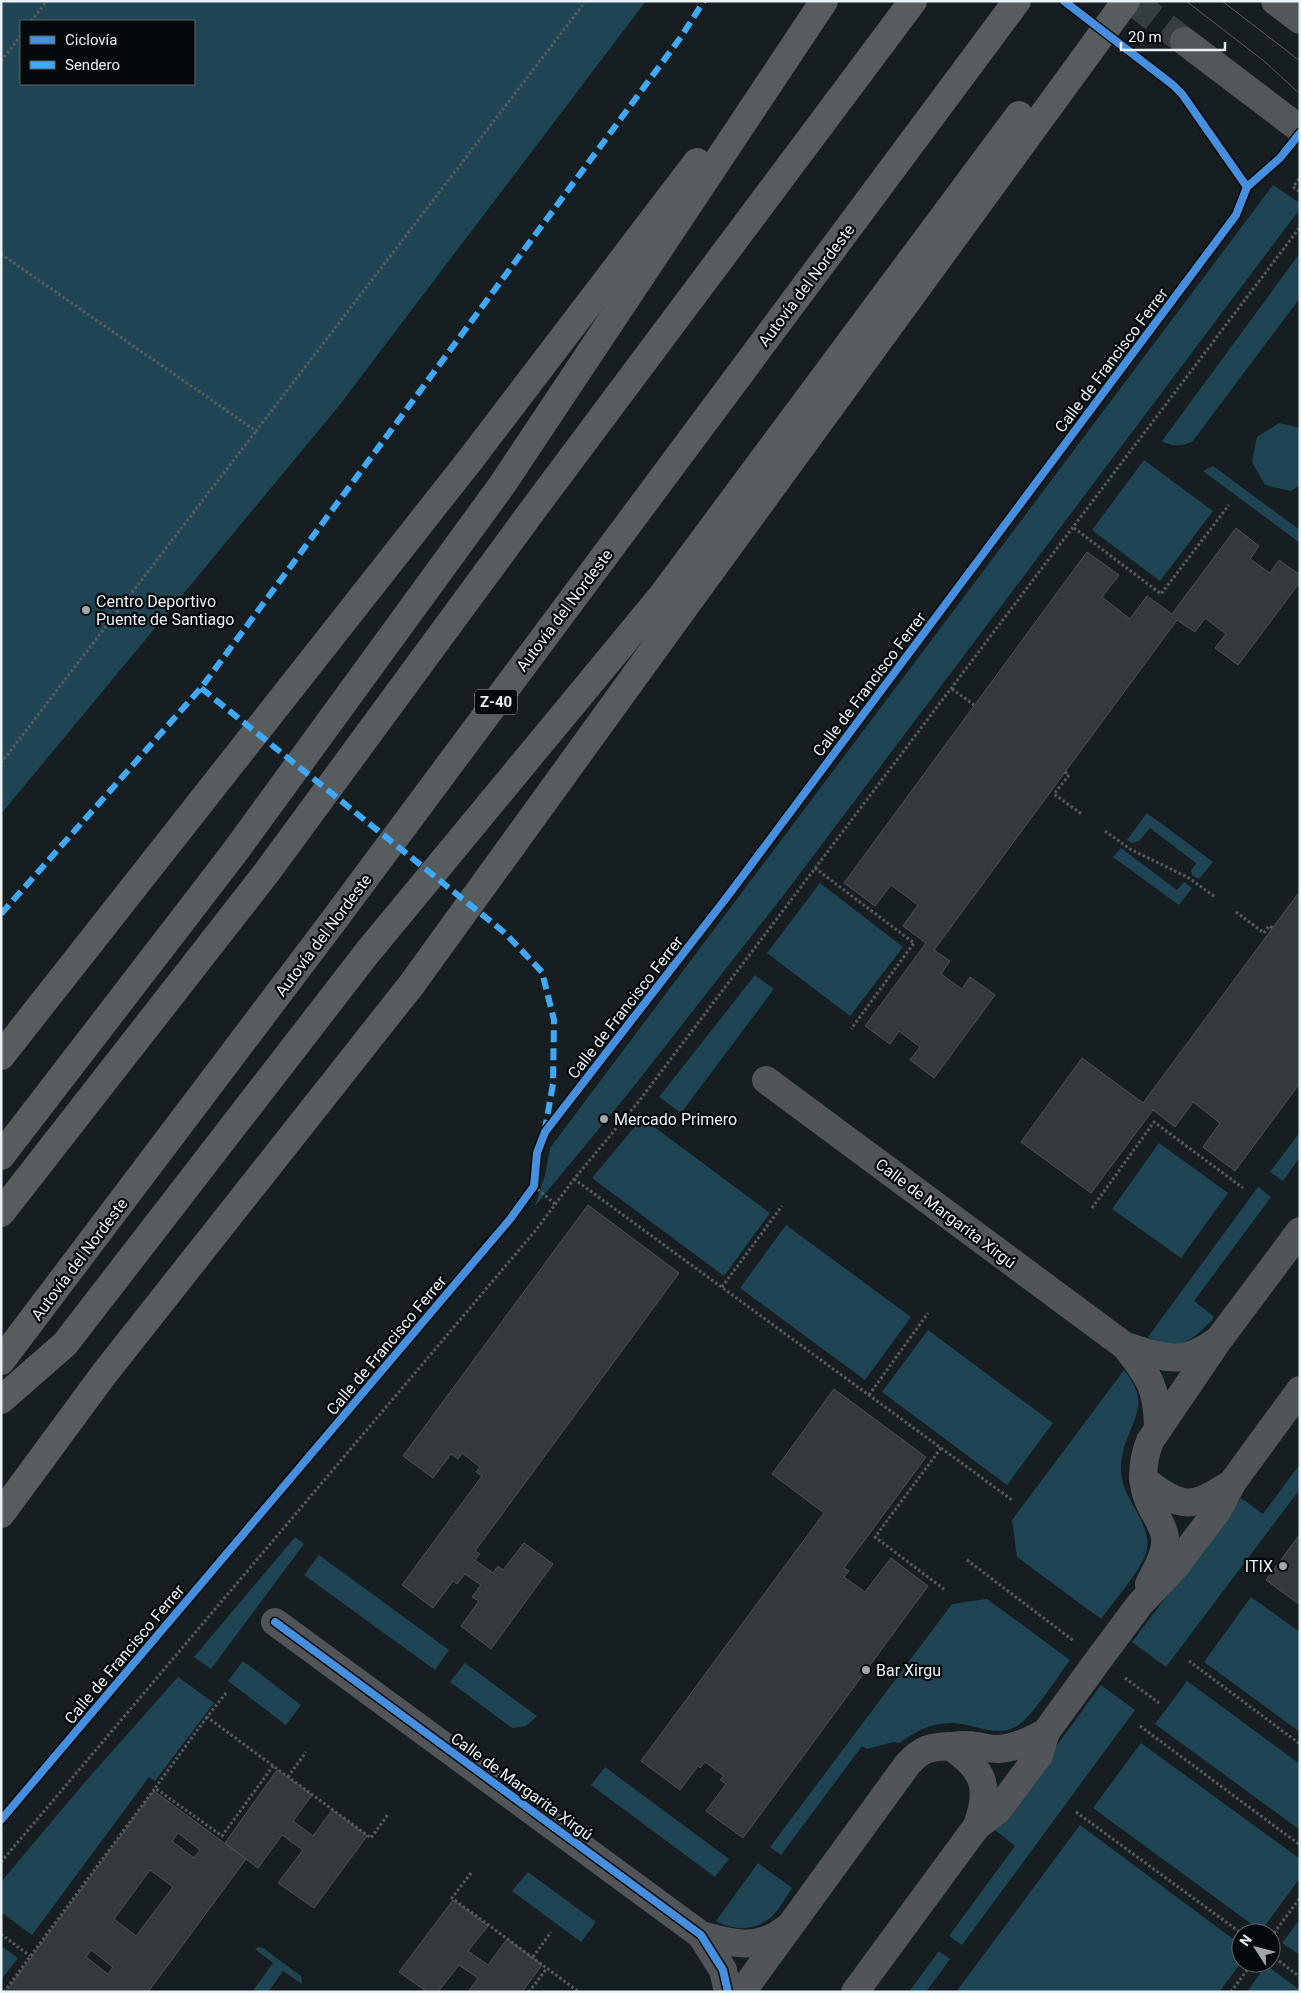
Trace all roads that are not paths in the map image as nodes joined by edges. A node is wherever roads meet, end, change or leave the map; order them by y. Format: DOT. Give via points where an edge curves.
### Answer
graph roads {
  1 [pos="819,1"];
  2 [pos="824,1"];
  3 [pos="913,1"];
  4 [pos="1017,1"];
  5 [pos="1103,1"];
  6 [pos="1126,1"];
  7 [pos="1275,1"];
  8 [pos="1300,20"];
  9 [pos="1184,41"];
  10 [pos="1052,86"];
  11 [pos="1300,129"];
  12 [pos="1,1056"];
  13 [pos="766,1080"];
  14 [pos="1,1156"];
  15 [pos="1,1213"];
  16 [pos="1300,1231"];
  17 [pos="1220,1338"];
  18 [pos="1125,1346"];
  19 [pos="1,1362"];
  20 [pos="104,1374"];
  21 [pos="1300,1390"];
  22 [pos="1,1400"];
  23 [pos="1158,1429"];
  24 [pos="1143,1479"];
  25 [pos="1232,1483"];
  26 [pos="1,1489"];
  27 [pos="1,1514"];
  28 [pos="1140,1604"];
  29 [pos="275,1622"];
  30 [pos="1046,1732"];
  31 [pos="950,1746"];
  32 [pos="977,1826"];
  33 [pos="791,1926"];
  34 [pos="701,1936"];
  35 [pos="728,1992"];
  36 [pos="742,1992"];
  37 [pos="855,1992"];
  1 -- 12 [label="highway" via="470,460"];
  2 -- 14 [label="highway" via="502,485 234,853"];
  3 -- 15 [label="highway" via="267,872"];
  4 -- 19 [label="highway, Autovía del Nordeste / Z-40"];
  5 -- 10 [label="highway"];
  6 -- 10 [label="highway"];
  7 -- 8 [label="main road"];
  9 -- 11 [label="main road"];
  10 -- 20 [label="highway" via="412,984"];
  10 -- 22 [label="highway" via="661,597 367,953 65,1344"];
  13 -- 18 [label="street, Calle de Margarita Xirgú"];
  16 -- 17 [label="street, Calle de Margarita Xirgú"];
  17 -- 18 [label="street, Calle de Margarita Xirgú" via="1202,1352 1182,1358"];
  17 -- 23 [label="street, Calle de Margarita Xirgú"];
  18 -- 23 [label="street, Calle de Margarita Xirgú" via="1152,1385"];
  20 -- 26 [label="highway"];
  20 -- 27 [label="highway"];
  21 -- 25 [label="street, Calle de Margarita Xirgú"];
  23 -- 24 [label="street, Calle de Margarita Xirgú" via="1145,1451"];
  24 -- 25 [label="street, Calle de Margarita Xirgú" via="1169,1499 1181,1503 1202,1501"];
  24 -- 28 [label="street, Calle de Margarita Xirgú" via="1147,1499 1165,1538 1161,1559"];
  25 -- 28 [label="street, Calle de Margarita Xirgú" via="1202,1532"];
  28 -- 30 [label="street, Calle de Margarita Xirgú"];
  29 -- 34 [label="street, Calle de Margarita Xirgú"];
  30 -- 31 [label="street, Calle de Margarita Xirgú" via="1025,1743 998,1749"];
  30 -- 32 [label="street, Calle de Margarita Xirgú" via="1039,1755 998,1810"];
  31 -- 32 [label="street, Calle de Margarita Xirgú" via="970,1762 983,1784 985,1801"];
  31 -- 33 [label="street, Calle de Margarita Xirgú" via="923,1750 907,1765"];
  32 -- 37 [label="street, Calle de Margarita Xirgú"];
  33 -- 34 [label="street, Calle de Margarita Xirgú" via="770,1940 748,1944"];
  33 -- 36 [label="street, Calle de Margarita Xirgú"];
  34 -- 35 [label="street, Calle de Margarita Xirgú" via="723,1970"];
}
